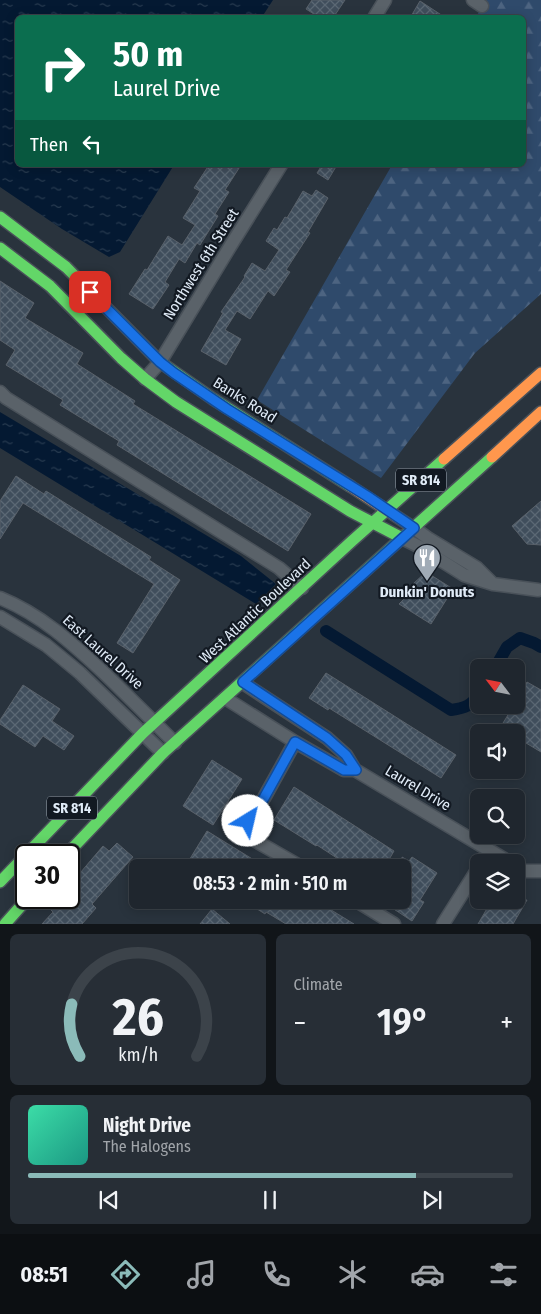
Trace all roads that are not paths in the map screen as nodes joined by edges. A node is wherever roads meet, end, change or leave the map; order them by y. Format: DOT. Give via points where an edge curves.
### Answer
graph roads {
  1 [pos="385,0"];
  2 [pos="376,15"];
  3 [pos="281,167"];
  4 [pos="0,217"];
  5 [pos="0,227"];
  6 [pos="0,248"];
  7 [pos="53,256"];
  8 [pos="160,362"];
  9 [pos="541,373"];
  10 [pos="145,379"];
  11 [pos="0,392"];
  12 [pos="541,412"];
  13 [pos="387,509"];
  14 [pos="372,523"];
  15 [pos="414,528"];
  16 [pos="402,538"];
  17 [pos="492,584"];
  18 [pos="302,588"];
  19 [pos="538,590"];
  20 [pos="0,598"];
  21 [pos="0,617"];
  22 [pos="243,682"];
  23 [pos="225,698"];
  24 [pos="154,723"];
  25 [pos="143,733"];
  26 [pos="175,742"];
  27 [pos="295,742"];
  28 [pos="163,753"];
  29 [pos="356,770"];
  30 [pos="76,844"];
  31 [pos="489,851"];
  32 [pos="487,854"];
  33 [pos="494,854"];
  34 [pos="287,859"];
  35 [pos="525,871"];
  36 [pos="541,871"];
  37 [pos="470,881"];
  38 [pos="0,882"];
  39 [pos="18,909"];
  40 [pos="370,909"];
  41 [pos="5,924"];
  42 [pos="394,924"];
  43 [pos="443,924"];
  1 -- 2 [label="street"];
  3 -- 8 [label="street, Northwest 6th Street"];
  4 -- 7 [label="main road, Banks Road"];
  5 -- 7 [label="main road" via="18,240"];
  6 -- 10 [label="main road" via="50,286"];
  7 -- 8 [label="main road, Banks Road"];
  8 -- 10 [label="street, Northwest 6th Street"];
  8 -- 13 [label="main road, Banks Road" via="192,386"];
  9 -- 13 [label="main road, West Atlantic Boulevard / SR 814"];
  10 -- 14 [label="main road" via="213,426"];
  11 -- 18 [label="street" via="279,568"];
  12 -- 15 [label="main road, SR 814"];
  13 -- 14 [label="main road, West Atlantic Boulevard / SR 814"];
  13 -- 15 [label="main road, Banks Road"];
  14 -- 16 [label="main road"];
  14 -- 18 [label="main road, West Atlantic Boulevard / SR 814"];
  15 -- 16 [label="main road, SR 814"];
  15 -- 17 [label="street, Banks Road" via="477,568"];
  16 -- 17 [label="street" via="464,575"];
  16 -- 22 [label="main road, SR 814"];
  17 -- 19 [label="street"];
  18 -- 24 [label="main road, West Atlantic Boulevard / SR 814"];
  20 -- 24 [label="street, East Laurel Drive" via="57,630"];
  21 -- 25 [label="street, East Laurel Drive" via="46,645"];
  22 -- 23 [label="main road, SR 814"];
  22 -- 29 [label="street, Laurel Drive" via="327,738 346,755"];
  23 -- 26 [label="main road, SR 814"];
  23 -- 27 [label="street, Laurel Drive"];
  24 -- 25 [label="main road, West Atlantic Boulevard / SR 814"];
  24 -- 26 [label="street, East Laurel Drive"];
  25 -- 28 [label="street, East Laurel Drive"];
  25 -- 38 [label="main road, West Atlantic Boulevard / SR 814"];
  26 -- 28 [label="main road, SR 814"];
  27 -- 29 [label="street, Laurel Drive" via="344,770"];
  27 -- 34 [label="street" via="264,798 240,832"];
  28 -- 30 [label="main road, SR 814"];
  29 -- 31 [label="street, Laurel Drive"];
  31 -- 32 [label="street"];
  31 -- 33 [label="street, Laurel Drive"];
  35 -- 36 [label="street"];
  37 -- 43 [label="street"];
  39 -- 41 [label="main road"];
  40 -- 42 [label="street"];
}
